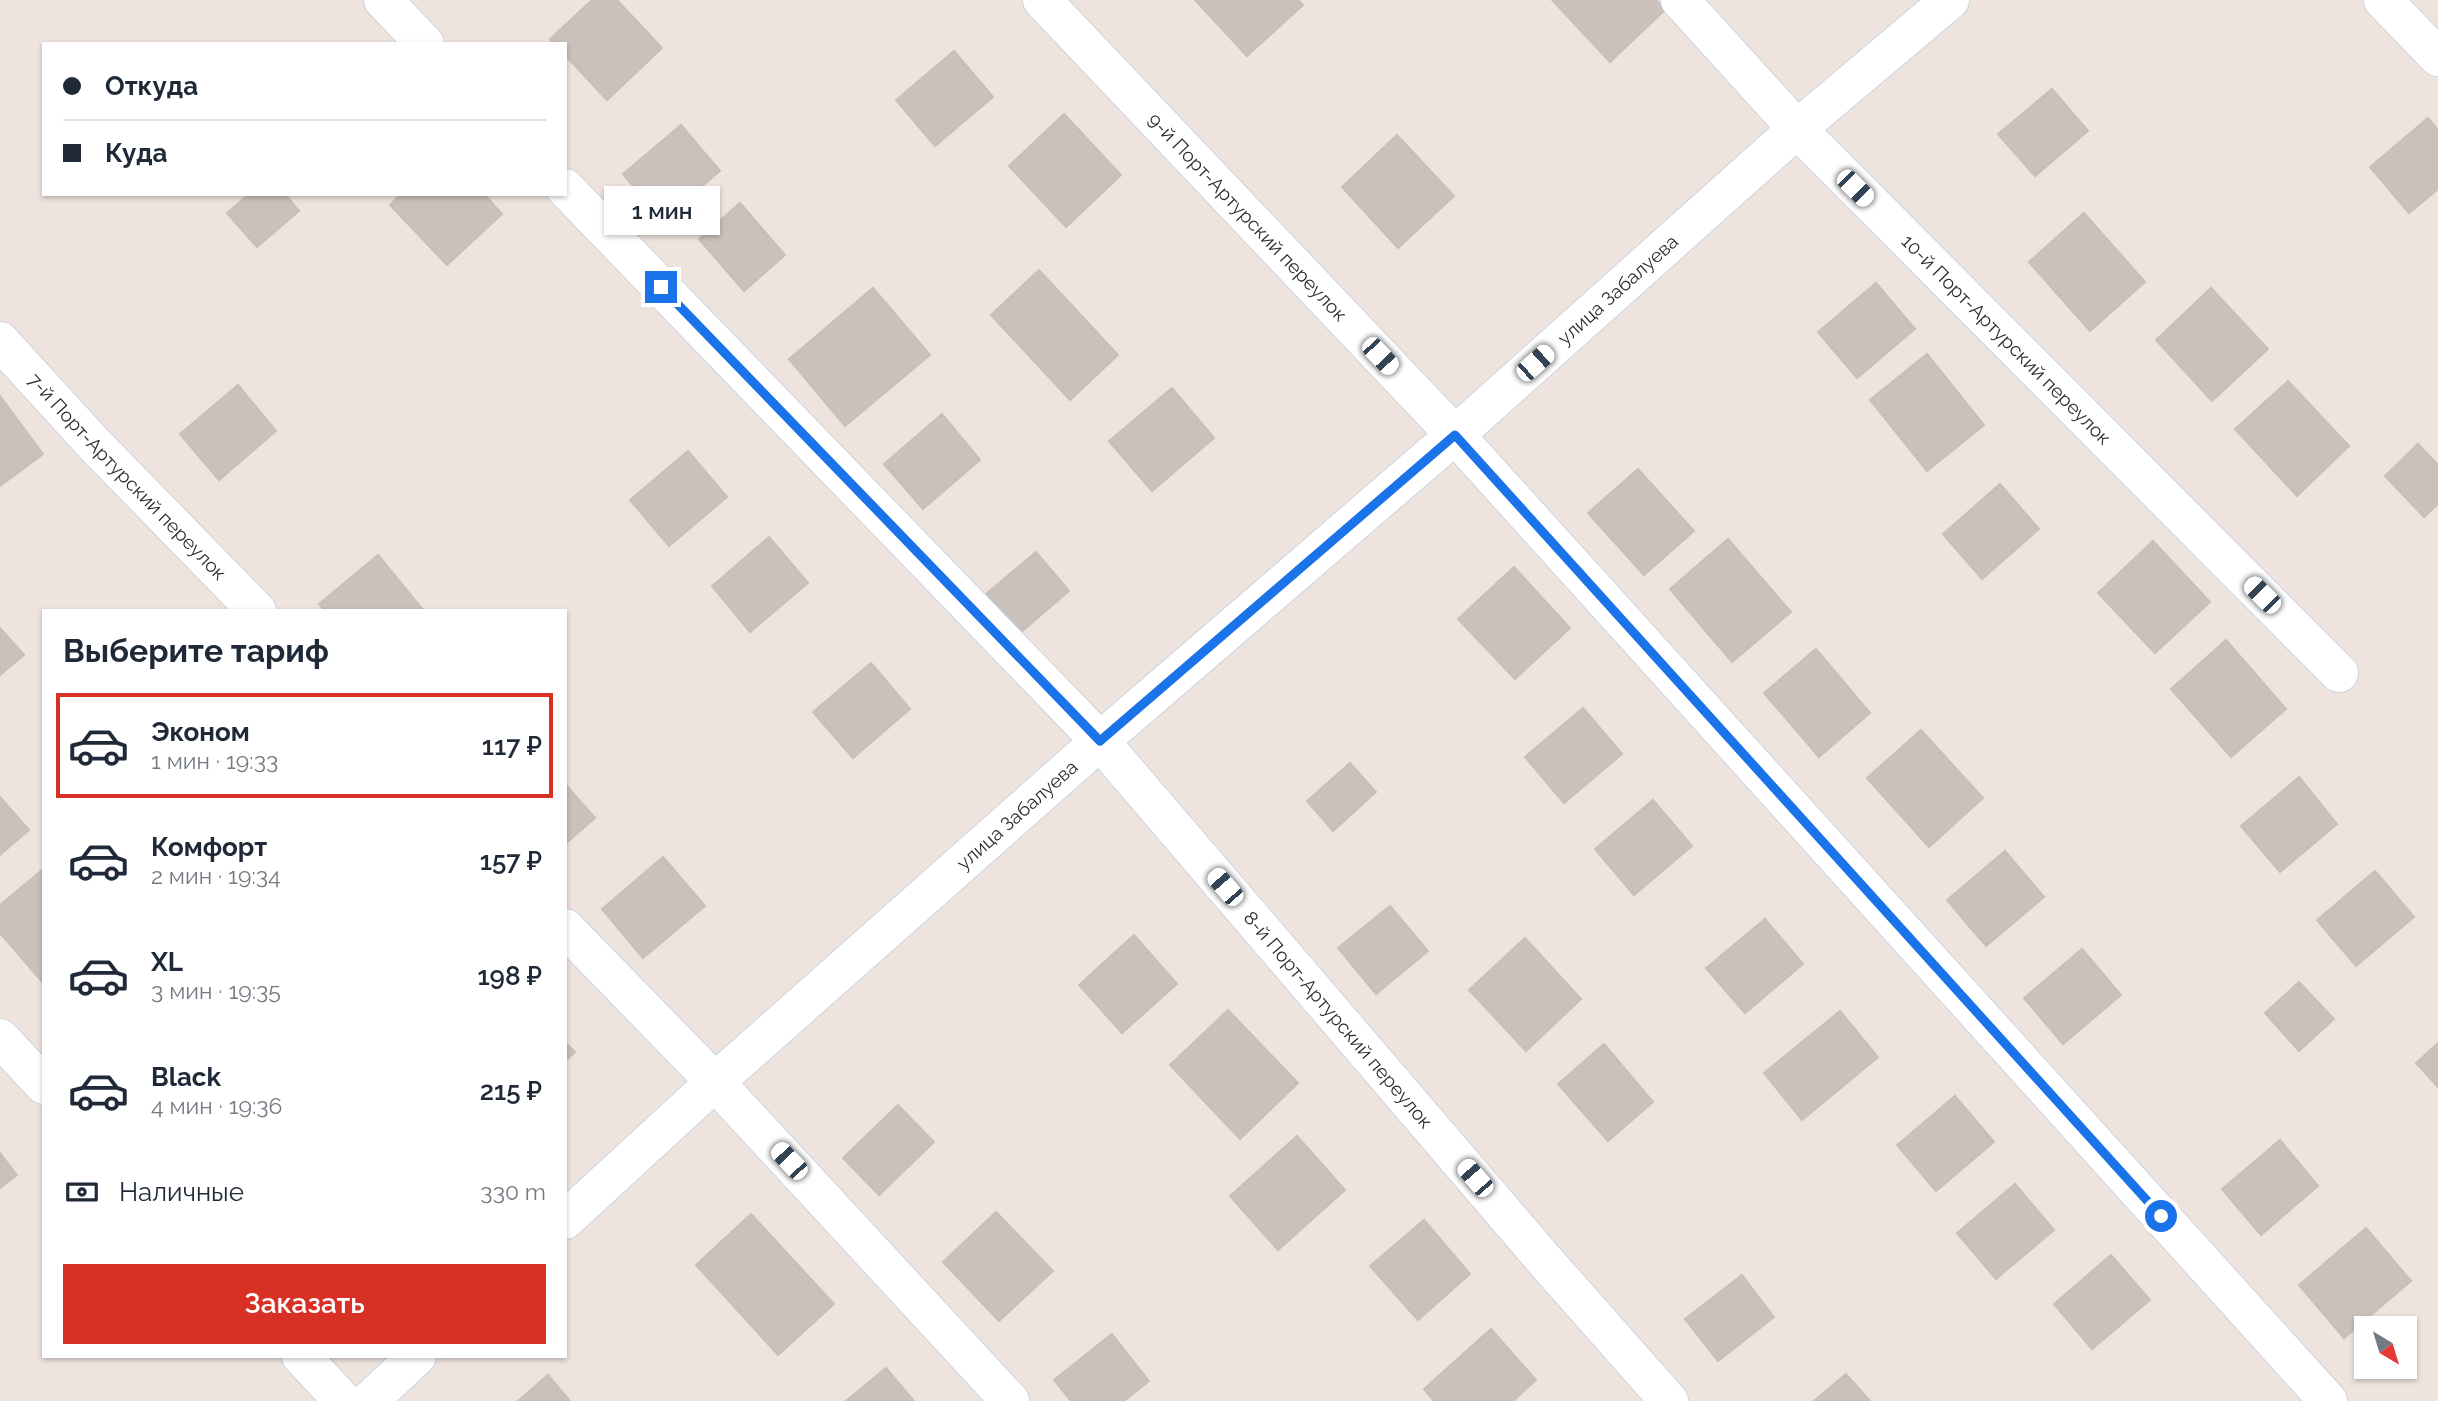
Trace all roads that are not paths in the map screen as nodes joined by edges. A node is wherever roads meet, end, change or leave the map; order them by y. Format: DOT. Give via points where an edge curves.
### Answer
graph roads {
  1 [pos="383,0"];
  2 [pos="1042,0"];
  3 [pos="1680,0"];
  4 [pos="1950,0"];
  5 [pos="2383,0"];
  6 [pos="423,42"];
  7 [pos="2438,57"];
  8 [pos="1797,129"];
  9 [pos="567,190"];
  10 [pos="0,341"];
  11 [pos="1455,435"];
  12 [pos="255,609"];
  13 [pos="2339,673"];
  14 [pos="1100,741"];
  15 [pos="567,930"];
  16 [pos="0,1038"];
  17 [pos="715,1082"];
  18 [pos="42,1083"];
  19 [pos="567,1218"];
  20 [pos="303,1358"];
  21 [pos="416,1358"];
  22 [pos="343,1401"];
  23 [pos="369,1401"];
  24 [pos="1010,1401"];
  25 [pos="1669,1401"];
  26 [pos="2328,1401"];
  1 -- 6 [label="street"];
  2 -- 11 [label="street, 9-й Порт-Артурский переулок"];
  3 -- 8 [label="street, 10-й Порт-Артурский переулок"];
  4 -- 8 [label="street, улица Забалуева"];
  5 -- 7 [label="street"];
  8 -- 11 [label="street, улица Забалуева"];
  8 -- 13 [label="street, 10-й Порт-Артурский переулок"];
  9 -- 14 [label="street, 8-й Порт-Артурский переулок"];
  10 -- 12 [label="street, 7-й Порт-Артурский переулок"];
  11 -- 14 [label="street, улица Забалуева"];
  11 -- 26 [label="street, 9-й Порт-Артурский переулок"];
  14 -- 17 [label="street, улица Забалуева"];
  14 -- 25 [label="street, 8-й Порт-Артурский переулок"];
  15 -- 17 [label="street"];
  16 -- 18 [label="street"];
  17 -- 19 [label="street, улица Забалуева"];
  17 -- 24 [label="street"];
  20 -- 22 [label="street"];
  21 -- 23 [label="street"];
}
